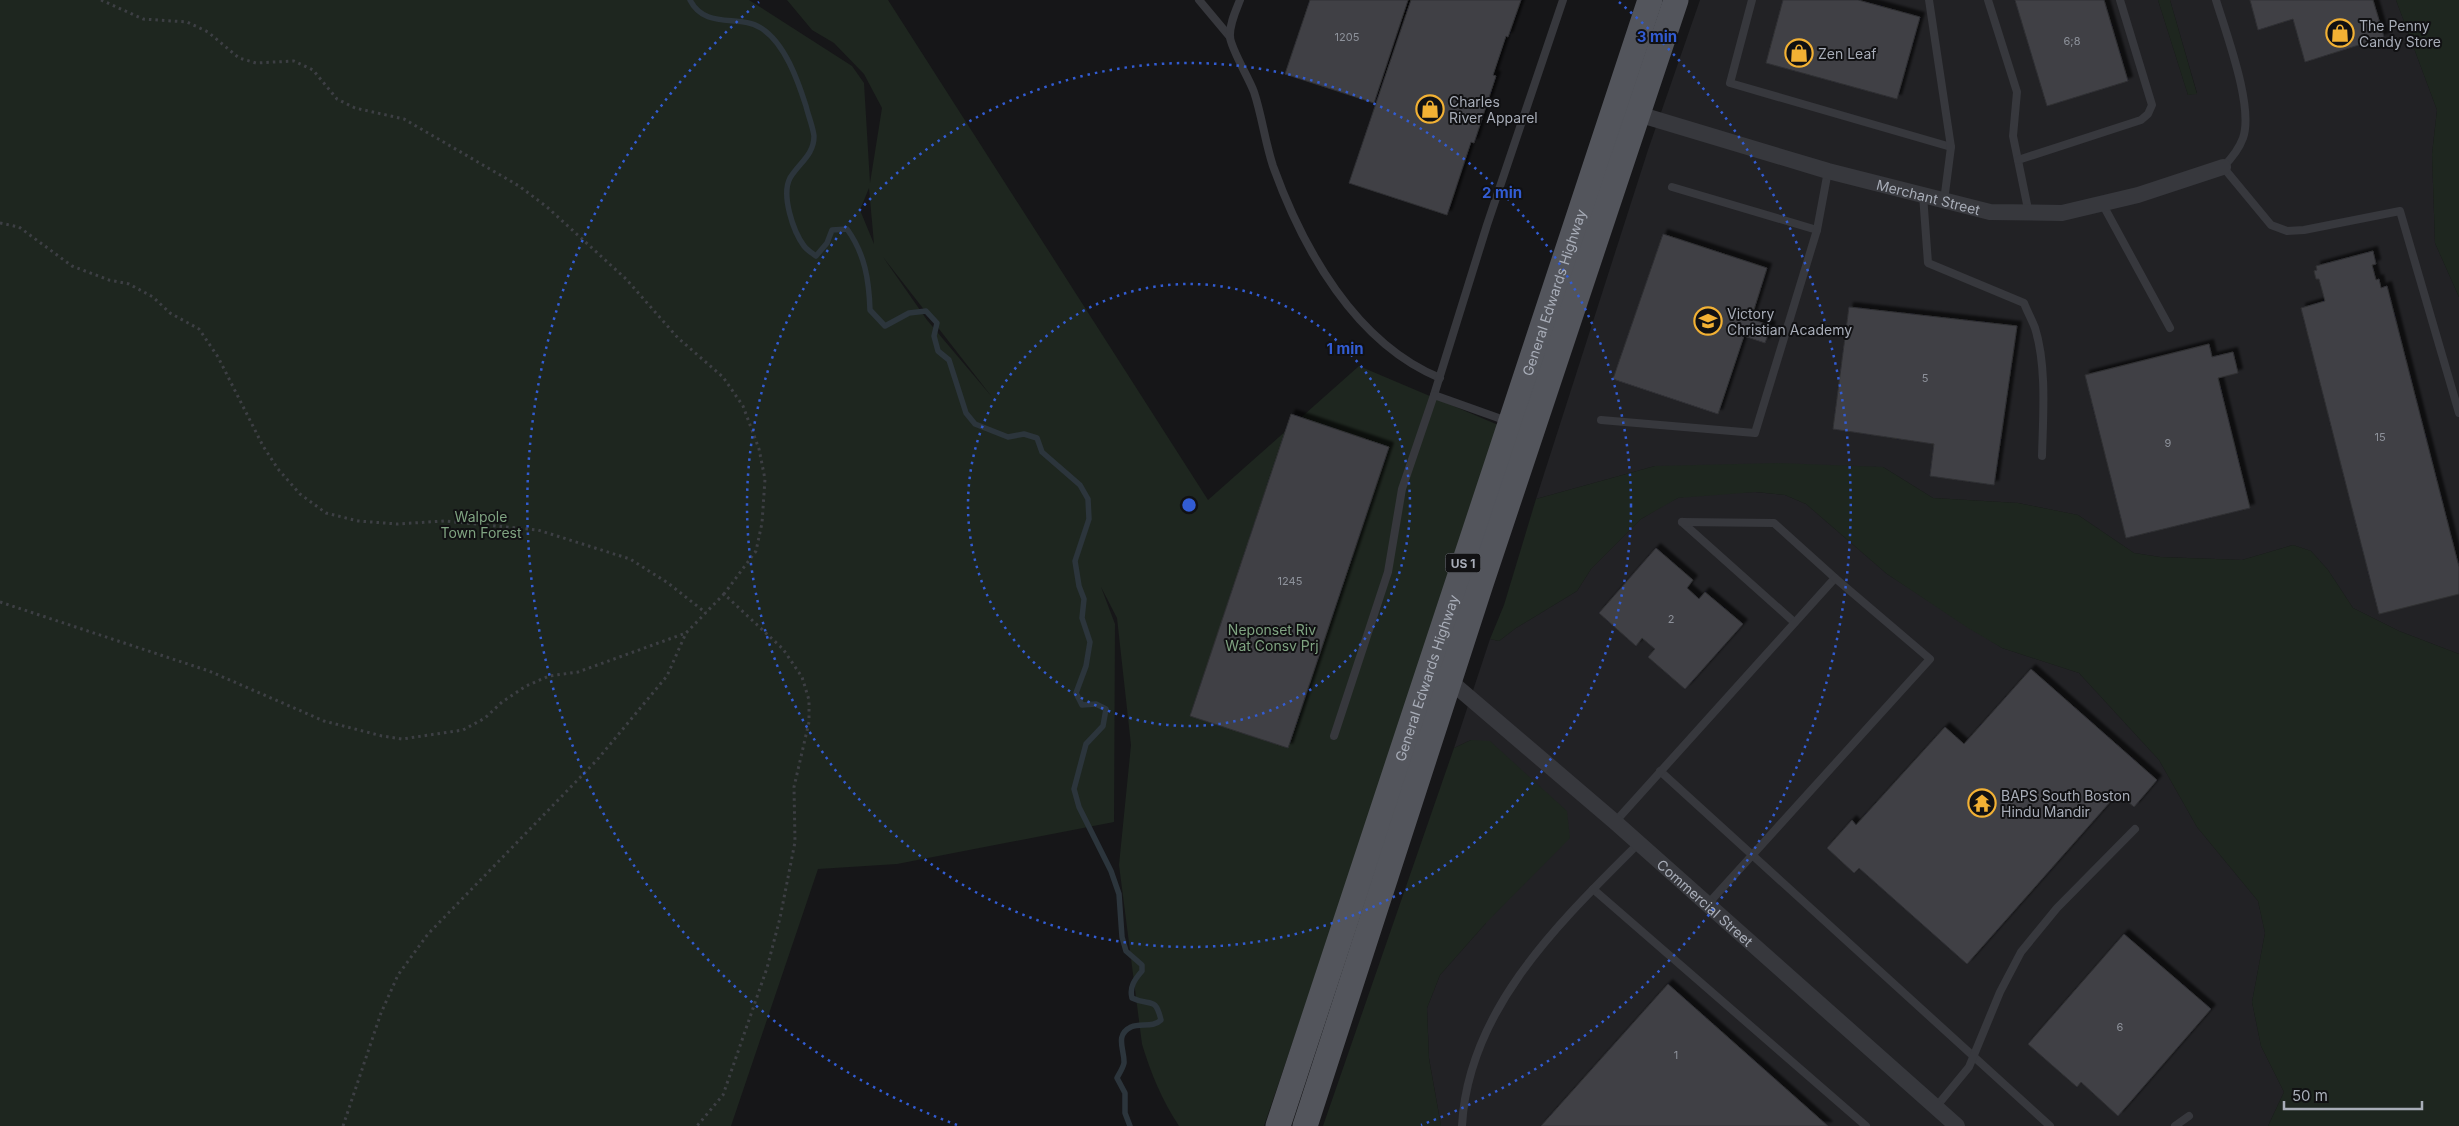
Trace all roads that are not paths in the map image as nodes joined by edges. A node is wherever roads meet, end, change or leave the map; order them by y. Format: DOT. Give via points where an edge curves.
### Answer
graph roads {
  1 [pos="1199,0"];
  2 [pos="1240,0"];
  3 [pos="1563,0"];
  4 [pos="1650,0"];
  5 [pos="1676,0"];
  6 [pos="1752,0"];
  7 [pos="1930,0"];
  8 [pos="1988,0"];
  9 [pos="2120,0"];
  10 [pos="2216,0"];
  11 [pos="1230,37"];
  12 [pos="1638,114"];
  13 [pos="1951,147"];
  14 [pos="2018,160"];
  15 [pos="2223,167"];
  16 [pos="1828,171"];
  17 [pos="1672,187"];
  18 [pos="1923,195"];
  19 [pos="1944,200"];
  20 [pos="2103,205"];
  21 [pos="2029,214"];
  22 [pos="1817,230"];
  23 [pos="2170,328"];
  24 [pos="1440,378"];
  25 [pos="1434,395"];
  26 [pos="2459,414"];
  27 [pos="1601,420"];
  28 [pos="1509,422"];
  29 [pos="2042,456"];
  30 [pos="1835,578"];
  31 [pos="1794,622"];
  32 [pos="1450,681"];
  33 [pos="1334,736"];
  34 [pos="1660,770"];
  35 [pos="1615,822"];
  36 [pos="2135,829"];
  37 [pos="1638,844"];
  38 [pos="1753,854"];
  39 [pos="1593,889"];
  40 [pos="1707,905"];
  41 [pos="1975,1056"];
  42 [pos="1936,1108"];
  43 [pos="2189,1116"];
  44 [pos="1278,1126"];
  45 [pos="1304,1126"];
  46 [pos="1462,1126"];
  47 [pos="1866,1126"];
  48 [pos="1957,1126"];
  49 [pos="2050,1126"];
  50 [pos="2175,1126"];
  1 -- 11 [label="lane"];
  2 -- 11 [label="lane"];
  3 -- 24 [label="lane" via="1487,225"];
  4 -- 28 [label="main road, General Edwards Highway / US 1"];
  5 -- 12 [label="main road, General Edwards Highway / US 1"];
  6 -- 13 [label="lane" via="1730,83"];
  7 -- 13 [label="lane"];
  8 -- 14 [label="lane" via="2017,92 2013,136"];
  9 -- 14 [label="lane" via="2152,105 2148,114 2141,120"];
  10 -- 15 [label="lane" via="2246,112 2243,138"];
  11 -- 24 [label="lane" via="1254,94 1265,140 1290,207 1329,283 1384,343 1424,372"];
  12 -- 16 [label="street, Merchant Street"];
  12 -- 32 [label="main road, General Edwards Highway / US 1"];
  13 -- 19 [label="lane"];
  14 -- 21 [label="lane"];
  15 -- 20 [label="street, Merchant Street"];
  15 -- 26 [label="lane" via="2271,224 2287,231 2400,211"];
  16 -- 18 [label="street, Merchant Street"];
  16 -- 22 [label="lane"];
  17 -- 22 [label="lane"];
  18 -- 19 [label="street, Merchant Street"];
  18 -- 29 [label="lane" via="1928,263 2024,303 2035,328 2040,356"];
  19 -- 21 [label="street, Merchant Street" via="1990,212"];
  20 -- 21 [label="street, Merchant Street" via="2062,213"];
  20 -- 23 [label="lane"];
  22 -- 27 [label="lane" via="1755,433"];
  24 -- 25 [label="lane"];
  25 -- 28 [label="lane"];
  25 -- 33 [label="lane" via="1402,489 1388,572"];
  28 -- 44 [label="main road, General Edwards Highway / US 1"];
  30 -- 31 [label="lane"];
  30 -- 31 [label="lane" via="1774,523 1682,522"];
  30 -- 38 [label="lane" via="1930,659"];
  31 -- 34 [label="lane"];
  32 -- 35 [label="street, Commercial Street"];
  32 -- 45 [label="main road, General Edwards Highway / US 1"];
  34 -- 35 [label="lane"];
  34 -- 38 [label="lane"];
  35 -- 37 [label="street, Commercial Street"];
  36 -- 41 [label="lane" via="2057,908 2021,952 2002,986"];
  37 -- 39 [label="lane"];
  37 -- 40 [label="street, Commercial Street"];
  38 -- 40 [label="lane"];
  38 -- 41 [label="lane"];
  39 -- 46 [label="lane" via="1533,957 1488,1026 1464,1104"];
  39 -- 47 [label="lane"];
  40 -- 42 [label="street, Commercial Street"];
  41 -- 42 [label="lane" via="1961,1079"];
  41 -- 49 [label="lane"];
  42 -- 48 [label="street, Commercial Street"];
  43 -- 50 [label="lane"];
}
